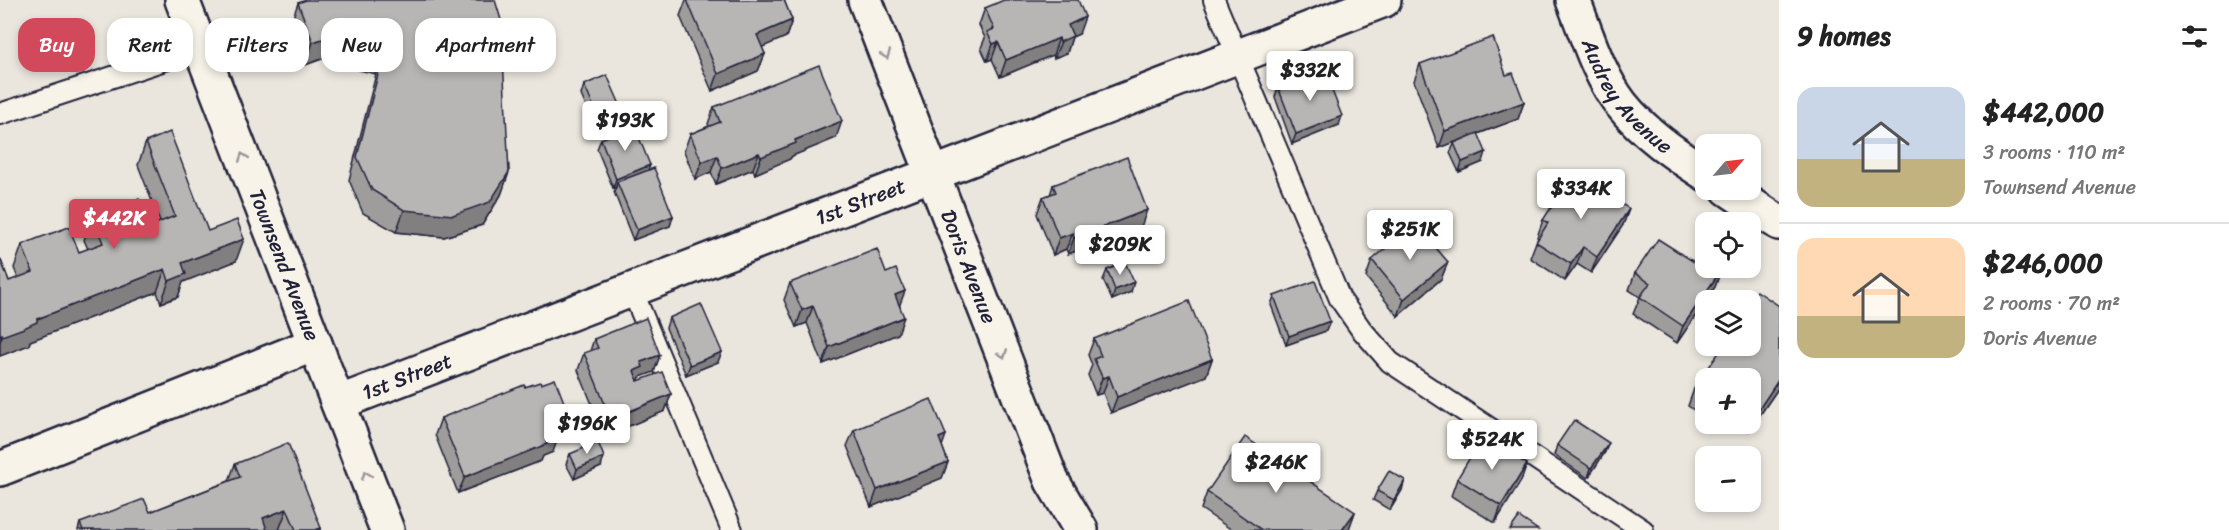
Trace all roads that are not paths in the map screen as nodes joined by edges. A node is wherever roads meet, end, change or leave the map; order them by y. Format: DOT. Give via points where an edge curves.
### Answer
graph roads {
  1 [pos="182,0"];
  2 [pos="865,0"];
  3 [pos="1214,0"];
  4 [pos="1384,0"];
  5 [pos="1573,0"];
  6 [pos="201,48"];
  7 [pos="1237,57"];
  8 [pos="0,114"];
  9 [pos="1695,167"];
  10 [pos="933,174"];
  11 [pos="1744,200"];
  12 [pos="1779,223"];
  13 [pos="632,291"];
  14 [pos="315,344"];
  15 [pos="338,403"];
  16 [pos="0,469"];
  17 [pos="387,530"];
  18 [pos="732,530"];
  19 [pos="1081,530"];
  20 [pos="1643,530"];
  1 -- 6 [label="street, Townsend Avenue"];
  2 -- 10 [label="street, Doris Avenue, one-way"];
  3 -- 7 [label="lane"];
  4 -- 7 [label="street, 1st Street"];
  5 -- 9 [label="street, Audrey Avenue" via="1600,68 1621,103 1669,150"];
  6 -- 8 [label="lane"];
  14 -- 6 [label="street, Townsend Avenue, one-way"];
  7 -- 10 [label="street, 1st Street"];
  7 -- 20 [label="lane" via="1340,299 1368,337 1390,362"];
  10 -- 13 [label="street, 1st Street"];
  10 -- 19 [label="street, Doris Avenue, one-way" via="1052,480"];
  11 -- 12 [label="street"];
  13 -- 15 [label="street, 1st Street"];
  13 -- 18 [label="lane"];
  14 -- 15 [label="street, Townsend Avenue"];
  14 -- 16 [label="street"];
  17 -- 15 [label="street, Townsend Avenue, one-way"];
}
